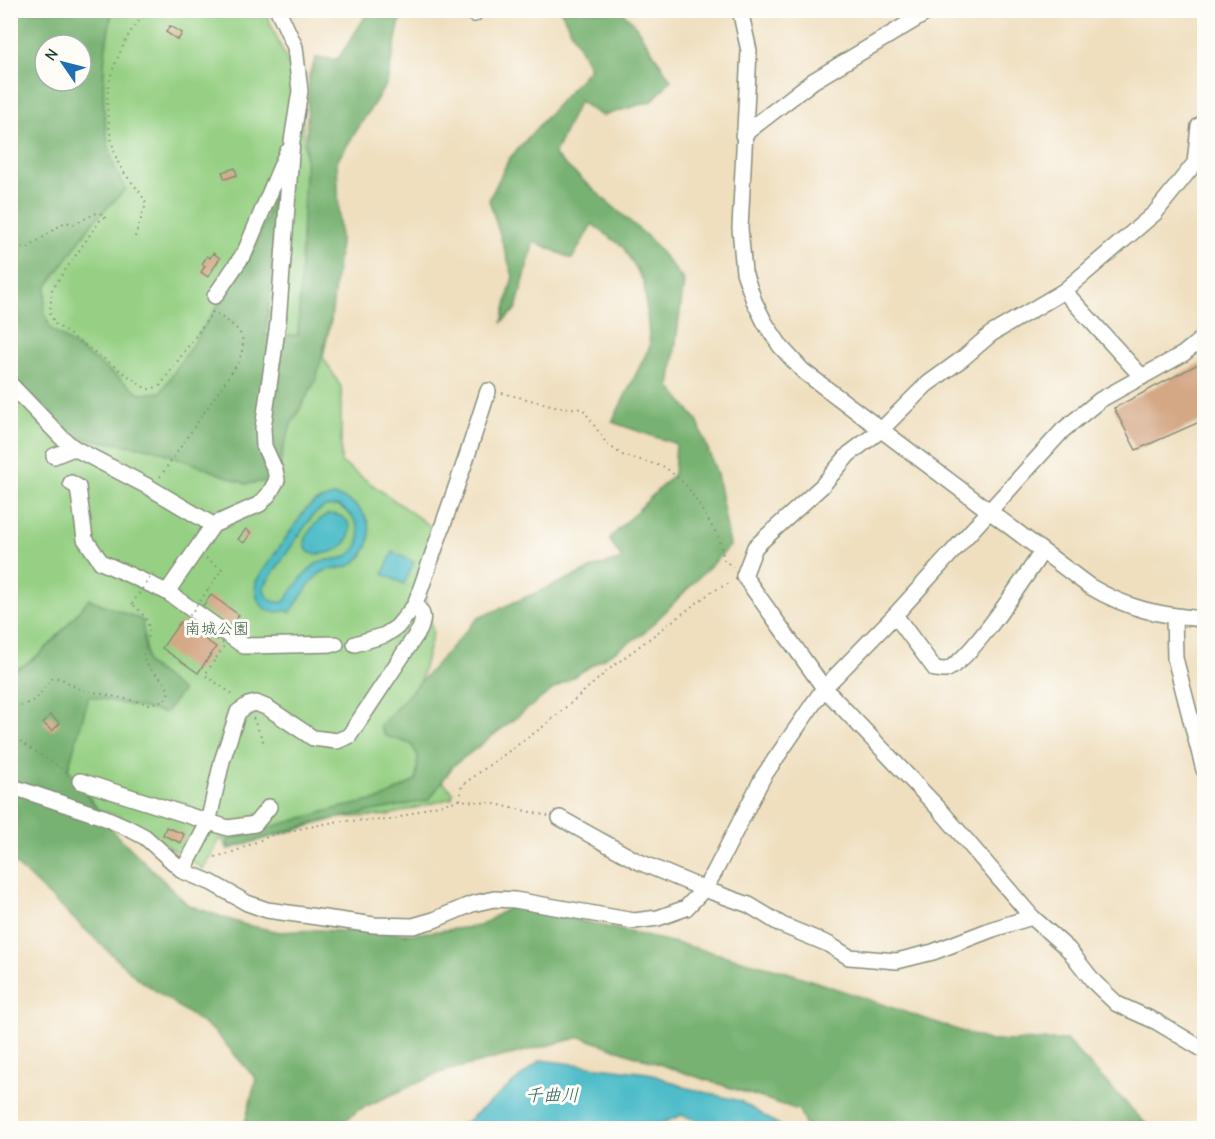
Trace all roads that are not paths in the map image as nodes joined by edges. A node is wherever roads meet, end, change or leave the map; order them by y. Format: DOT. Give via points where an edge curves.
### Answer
graph roads {
  1 [pos="278,10"];
  2 [pos="740,10"];
  3 [pos="931,10"];
  4 [pos="1204,122"];
  5 [pos="743,135"];
  6 [pos="292,141"];
  7 [pos="1064,291"];
  8 [pos="216,303"];
  9 [pos="1204,337"];
  10 [pos="1142,377"];
  11 [pos="10,384"];
  12 [pos="488,391"];
  13 [pos="881,430"];
  14 [pos="74,447"];
  15 [pos="54,456"];
  16 [pos="70,483"];
  17 [pos="990,512"];
  18 [pos="213,525"];
  19 [pos="1042,552"];
  20 [pos="167,592"];
  21 [pos="415,605"];
  22 [pos="895,615"];
  23 [pos="1174,616"];
  24 [pos="1204,619"];
  25 [pos="336,644"];
  26 [pos="355,644"];
  27 [pos="824,688"];
  28 [pos="1204,771"];
  29 [pos="80,781"];
  30 [pos="10,786"];
  31 [pos="269,807"];
  32 [pos="560,818"];
  33 [pos="208,823"];
  34 [pos="183,872"];
  35 [pos="704,889"];
  36 [pos="1032,917"];
  37 [pos="1204,1050"];
  1 -- 6 [label="street" via="295,47 299,80"];
  2 -- 5 [label="street" via="749,51"];
  3 -- 5 [label="street" via="813,81"];
  4 -- 7 [label="street" via="1199,126 1195,163 1155,213"];
  5 -- 13 [label="street" via="740,228 744,272 754,301 781,347 803,371"];
  6 -- 8 [label="street" via="245,252"];
  6 -- 18 [label="street" via="278,323 263,428 264,446 277,480 260,504"];
  7 -- 10 [label="street"];
  7 -- 13 [label="street" via="991,334 926,385"];
  9 -- 10 [label="street"];
  10 -- 17 [label="street" via="1076,418"];
  11 -- 14 [label="street"];
  12 -- 21 [label="street"];
  13 -- 17 [label="street"];
  13 -- 27 [label="street" via="849,454 822,486 755,547 744,576"];
  14 -- 15 [label="street"];
  14 -- 18 [label="street"];
  16 -- 20 [label="street" via="78,487 85,539 101,562"];
  17 -- 19 [label="street"];
  17 -- 22 [label="street"];
  18 -- 20 [label="street"];
  19 -- 22 [label="street" via="988,630 946,670 935,669"];
  19 -- 23 [label="street" via="1107,596 1148,612"];
  20 -- 25 [label="street" via="244,646"];
  21 -- 26 [label="street" via="385,635"];
  21 -- 33 [label="street" via="424,620 420,629 349,736 337,741 313,738 256,703 238,712"];
  22 -- 27 [label="street"];
  23 -- 24 [label="street"];
  23 -- 28 [label="street" via="1175,658"];
  27 -- 35 [label="street" via="763,777"];
  27 -- 36 [label="street" via="941,810"];
  29 -- 33 [label="street"];
  30 -- 34 [label="street" via="126,827 145,837"];
  31 -- 33 [label="street" via="255,824 228,828"];
  32 -- 35 [label="street" via="637,861"];
  33 -- 34 [label="street"];
  34 -- 35 [label="street" via="267,910 374,925 413,926 494,899 634,921 686,908"];
  35 -- 36 [label="street" via="749,905 849,957 897,961"];
  36 -- 37 [label="street" via="1068,949 1117,1004"];
}
